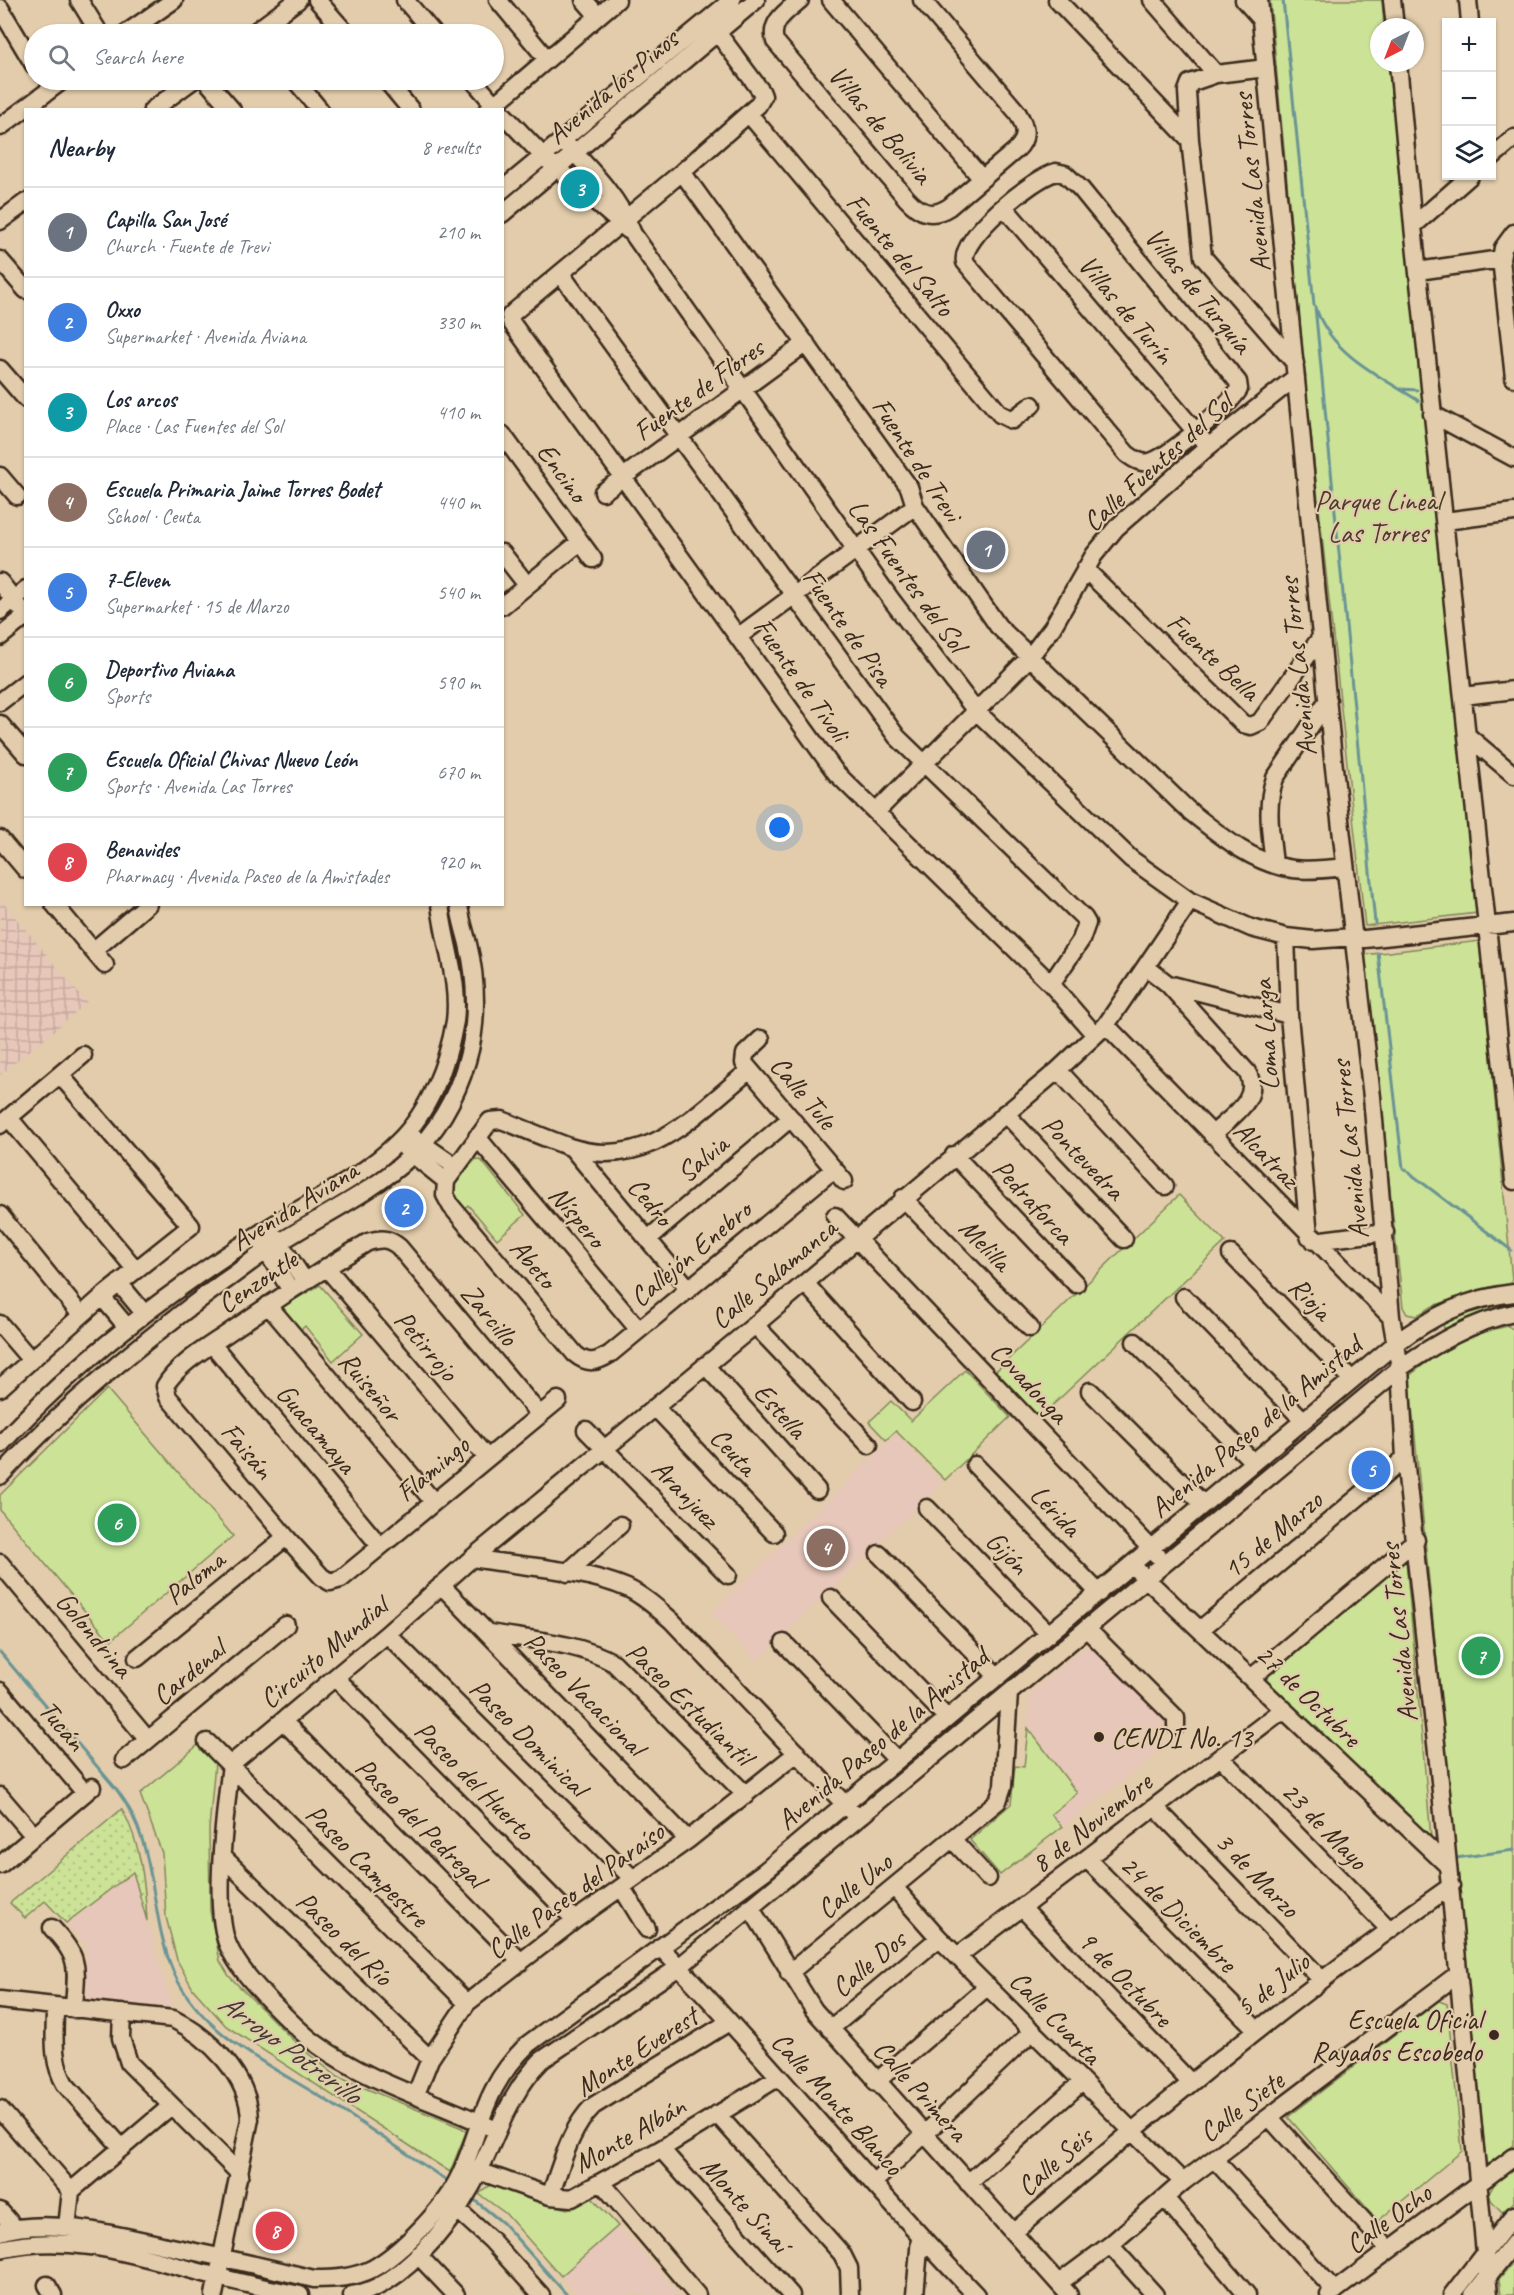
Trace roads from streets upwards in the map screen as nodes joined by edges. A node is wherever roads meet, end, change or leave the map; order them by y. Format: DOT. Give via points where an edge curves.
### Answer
graph roads {
  1 [pos="78,0"];
  2 [pos="298,0"];
  3 [pos="317,0"];
  4 [pos="405,0"];
  5 [pos="498,0"];
  6 [pos="584,0"];
  7 [pos="617,0"];
  8 [pos="732,0"];
  9 [pos="756,0"];
  10 [pos="800,0"];
  11 [pos="831,0"];
  12 [pos="922,0"];
  13 [pos="1057,0"];
  14 [pos="1152,0"];
  15 [pos="1244,0"];
  16 [pos="1259,0"];
  17 [pos="1392,0"];
  18 [pos="1468,0"];
  19 [pos="169,2"];
  20 [pos="0,8"];
  21 [pos="598,16"];
  22 [pos="1394,18"];
  23 [pos="1470,18"];
  24 [pos="1261,19"];
  25 [pos="94,24"];
  26 [pos="139,24"];
  27 [pos="268,24"];
  28 [pos="338,24"];
  29 [pos="425,24"];
  30 [pos="717,32"];
  31 [pos="24,48"];
  32 [pos="547,58"];
  33 [pos="1266,68"];
  34 [pos="1399,72"];
  35 [pos="1216,74"];
  36 [pos="44,90"];
  37 [pos="179,90"];
  38 [pos="215,90"];
  39 [pos="303,90"];
  40 [pos="394,90"];
  41 [pos="481,90"];
  42 [pos="155,108"];
  43 [pos="230,108"];
  44 [pos="318,108"];
  45 [pos="409,108"];
  46 [pos="495,108"];
  47 [pos="497,108"];
  48 [pos="748,114"];
  49 [pos="504,117"];
  50 [pos="0,127"];
  51 [pos="1514,138"];
  52 [pos="562,140"];
  53 [pos="1190,140"];
  54 [pos="575,153"];
  55 [pos="1496,153"];
  56 [pos="543,156"];
  57 [pos="557,168"];
  58 [pos="682,172"];
  59 [pos="982,179"];
  60 [pos="1465,180"];
  61 [pos="504,188"];
  62 [pos="24,203"];
  63 [pos="1004,207"];
  64 [pos="504,212"];
  65 [pos="0,221"];
  66 [pos="626,226"];
  67 [pos="1413,226"];
  68 [pos="1514,233"];
  69 [pos="1501,259"];
  70 [pos="0,260"];
  71 [pos="1418,271"];
  72 [pos="561,274"];
  73 [pos="24,288"];
  74 [pos="806,343"];
  75 [pos="0,369"];
  76 [pos="1296,370"];
  77 [pos="1514,378"];
  78 [pos="743,388"];
  79 [pos="24,397"];
  80 [pos="1032,405"];
  81 [pos="1432,414"];
  82 [pos="1194,431"];
  83 [pos="678,435"];
  84 [pos="504,437"];
  85 [pos="1208,447"];
  86 [pos="1514,458"];
  87 [pos="0,476"];
  88 [pos="622,478"];
  89 [pos="603,492"];
  90 [pos="17,497"];
  91 [pos="915,506"];
  92 [pos="1514,512"];
  93 [pos="1445,521"];
  94 [pos="580,542"];
  95 [pos="855,548"];
  96 [pos="504,556"];
  97 [pos="593,559"];
  98 [pos="1085,569"];
  99 [pos="0,582"];
  100 [pos="527,585"];
  101 [pos="20,594"];
  102 [pos="793,594"];
  103 [pos="504,604"];
  104 [pos="24,609"];
  105 [pos="0,611"];
  106 [pos="24,617"];
  107 [pos="4,627"];
  108 [pos="739,636"];
  109 [pos="1321,637"];
  110 [pos="1029,658"];
  111 [pos="24,684"];
  112 [pos="1514,690"];
  113 [pos="1463,696"];
  114 [pos="1328,700"];
  115 [pos="0,702"];
  116 [pos="975,711"];
  117 [pos="0,724"];
  118 [pos="1469,737"];
  119 [pos="24,752"];
  120 [pos="923,763"];
  121 [pos="1514,775"];
  122 [pos="876,812"];
  123 [pos="0,839"];
  124 [pos="1274,864"];
  125 [pos="1344,867"];
  126 [pos="24,868"];
  127 [pos="1190,902"];
  128 [pos="56,906"];
  129 [pos="146,906"];
  130 [pos="440,906"];
  131 [pos="459,906"];
  132 [pos="1514,923"];
  133 [pos="1488,926"];
  134 [pos="1353,937"];
  135 [pos="1286,938"];
  136 [pos="93,951"];
  137 [pos="105,965"];
  138 [pos="1146,967"];
  139 [pos="1051,984"];
  140 [pos="1168,984"];
  141 [pos="1289,1015"];
  142 [pos="1101,1030"];
  143 [pos="761,1039"];
  144 [pos="83,1055"];
  145 [pos="750,1070"];
  146 [pos="1058,1070"];
  147 [pos="60,1075"];
  148 [pos="1005,1113"];
  149 [pos="791,1118"];
  150 [pos="4,1122"];
  151 [pos="1212,1135"];
  152 [pos="477,1137"];
  153 [pos="403,1138"];
  154 [pos="572,1148"];
  155 [pos="417,1149"];
  156 [pos="954,1155"];
  157 [pos="456,1167"];
  158 [pos="839,1175"];
  159 [pos="446,1181"];
  160 [pos="1514,1181"];
  161 [pos="1165,1186"];
  162 [pos="903,1198"];
  163 [pos="0,1215"];
  164 [pos="835,1216"];
  165 [pos="263,1232"];
  166 [pos="1385,1232"];
  167 [pos="857,1237"];
  168 [pos="1311,1238"];
  169 [pos="648,1239"];
  170 [pos="1124,1239"];
  171 [pos="273,1247"];
  172 [pos="399,1247"];
  173 [pos="1231,1254"];
  174 [pos="326,1268"];
  175 [pos="136,1270"];
  176 [pos="119,1283"];
  177 [pos="805,1283"];
  178 [pos="1076,1284"];
  179 [pos="297,1285"];
  180 [pos="689,1289"];
  181 [pos="1514,1293"];
  182 [pos="102,1297"];
  183 [pos="1184,1297"];
  184 [pos="268,1305"];
  185 [pos="1514,1313"];
  186 [pos="81,1315"];
  187 [pos="1391,1317"];
  188 [pos="135,1321"];
  189 [pos="0,1324"];
  190 [pos="755,1324"];
  191 [pos="1030,1328"];
  192 [pos="639,1330"];
  193 [pos="148,1337"];
  194 [pos="1135,1342"];
  195 [pos="212,1344"];
  196 [pos="1395,1344"];
  197 [pos="575,1354"];
  198 [pos="30,1359"];
  199 [pos="705,1365"];
  200 [pos="1400,1368"];
  201 [pos="1352,1380"];
  202 [pos="0,1388"];
  203 [pos="1090,1390"];
  204 [pos="168,1397"];
  205 [pos="558,1400"];
  206 [pos="912,1402"];
  207 [pos="655,1407"];
  208 [pos="539,1414"];
  209 [pos="1303,1420"];
  210 [pos="586,1430"];
  211 [pos="0,1445"];
  212 [pos="869,1445"];
  213 [pos="604,1449"];
  214 [pos="487,1458"];
  215 [pos="1405,1458"];
  216 [pos="1253,1462"];
  217 [pos="975,1465"];
  218 [pos="0,1476"];
  219 [pos="817,1490"];
  220 [pos="433,1501"];
  221 [pos="1203,1504"];
  222 [pos="927,1508"];
  223 [pos="620,1525"];
  224 [pos="774,1533"];
  225 [pos="286,1537"];
  226 [pos="1416,1540"];
  227 [pos="380,1546"];
  228 [pos="1150,1548"];
  229 [pos="879,1554"];
  230 [pos="472,1558"];
  231 [pos="0,1563"];
  232 [pos="1132,1564"];
  233 [pos="1164,1564"];
  234 [pos="567,1573"];
  235 [pos="728,1575"];
  236 [pos="341,1579"];
  237 [pos="1146,1579"];
  238 [pos="441,1585"];
  239 [pos="1099,1593"];
  240 [pos="831,1598"];
  241 [pos="286,1625"];
  242 [pos="1201,1629"];
  243 [pos="1088,1630"];
  244 [pos="489,1633"];
  245 [pos="387,1634"];
  246 [pos="1049,1634"];
  247 [pos="784,1643"];
  248 [pos="136,1658"];
  249 [pos="998,1677"];
  250 [pos="336,1678"];
  251 [pos="1251,1678"];
  252 [pos="0,1691"];
  253 [pos="1009,1693"];
  254 [pos="1284,1709"];
  255 [pos="947,1718"];
  256 [pos="283,1721"];
  257 [pos="1176,1726"];
  258 [pos="148,1740"];
  259 [pos="207,1742"];
  260 [pos="797,1753"];
  261 [pos="1221,1758"];
  262 [pos="124,1760"];
  263 [pos="897,1760"];
  264 [pos="231,1764"];
  265 [pos="746,1794"];
  266 [pos="0,1796"];
  267 [pos="845,1803"];
  268 [pos="1155,1807"];
  269 [pos="857,1818"];
  270 [pos="34,1836"];
  271 [pos="952,1839"];
  272 [pos="688,1840"];
  273 [pos="222,1856"];
  274 [pos="1088,1860"];
  275 [pos="0,1865"];
  276 [pos="1448,1866"];
  277 [pos="988,1878"];
  278 [pos="627,1884"];
  279 [pos="1451,1886"];
  280 [pos="894,1887"];
  281 [pos="750,1907"];
  282 [pos="1023,1909"];
  283 [pos="576,1920"];
  284 [pos="52,1928"];
  285 [pos="647,1929"];
  286 [pos="1389,1929"];
  287 [pos="939,1938"];
  288 [pos="660,1947"];
  289 [pos="959,1955"];
  290 [pos="521,1962"];
  291 [pos="679,1967"];
  292 [pos="789,1973"];
  293 [pos="1458,1974"];
  294 [pos="1322,1980"];
  295 [pos="988,1986"];
  296 [pos="0,2000"];
  297 [pos="467,2003"];
  298 [pos="55,2008"];
  299 [pos="74,2009"];
  300 [pos="122,2013"];
  301 [pos="729,2022"];
  302 [pos="830,2029"];
  303 [pos="1257,2030"];
  304 [pos="1033,2031"];
  305 [pos="430,2059"];
  306 [pos="779,2077"];
  307 [pos="876,2082"];
  308 [pos="1082,2082"];
  309 [pos="1191,2083"];
  310 [pos="416,2094"];
  311 [pos="171,2106"];
  312 [pos="0,2109"];
  313 [pos="717,2114"];
  314 [pos="1270,2118"];
  315 [pos="489,2126"];
  316 [pos="1130,2131"];
  317 [pos="924,2135"];
  318 [pos="122,2148"];
  319 [pos="661,2149"];
  320 [pos="1514,2157"];
  321 [pos="1215,2160"];
  322 [pos="240,2174"];
  323 [pos="1183,2182"];
  324 [pos="602,2183"];
  325 [pos="873,2183"];
  326 [pos="968,2183"];
  327 [pos="1479,2185"];
  328 [pos="461,2188"];
  329 [pos="71,2191"];
  330 [pos="550,2196"];
  331 [pos="1165,2198"];
  332 [pos="0,2211"];
  333 [pos="1514,2215"];
  334 [pos="68,2227"];
  335 [pos="7,2230"];
  336 [pos="1014,2232"];
  337 [pos="921,2238"];
  338 [pos="1514,2243"];
  339 [pos="1110,2245"];
  340 [pos="1487,2248"];
  341 [pos="0,2249"];
  342 [pos="1389,2249"];
  343 [pos="418,2255"];
  344 [pos="222,2258"];
  345 [pos="1489,2274"];
  346 [pos="217,2277"];
  347 [pos="1064,2289"];
  348 [pos="1332,2293"];
  349 [pos="1457,2293"];
  350 [pos="214,2295"];
  351 [pos="300,2295"];
  352 [pos="352,2295"];
  353 [pos="456,2295"];
  354 [pos="541,2295"];
  355 [pos="698,2295"];
  356 [pos="791,2295"];
  357 [pos="850,2295"];
  358 [pos="915,2295"];
  359 [pos="976,2295"];
  360 [pos="1155,2295"];
  361 [pos="1247,2295"];
  362 [pos="1490,2295"];
  1 -- 25 [label="street"];
  2 -- 27 [label="street"];
  3 -- 28 [label="street"];
  4 -- 29 [label="street"];
  5 -- 32 [label="street"];
  6 -- 21 [label="street"];
  7 -- 21 [label="street"];
  8 -- 52 [label="street, Avenida los Pinos"];
  9 -- 30 [label="street, Avenida los Pinos"];
  10 -- 59 [label="street, Villas de Bolivia" via="776,22 772,34 775,41 917,209 939,213"];
  11 -- 59 [label="street"];
  12 -- 59 [label="street, Villas de Bolivia" via="1023,121 1022,144"];
  13 -- 53 [label="street"];
  14 -- 35 [label="street"];
  15 -- 24 [label="street"];
  16 -- 24 [label="street, Avenida Las Torres"];
  17 -- 22 [label="street"];
  18 -- 23 [label="street"];
  19 -- 26 [label="street"];
  20 -- 31 [label="street"];
  21 -- 32 [label="street"];
  24 -- 33 [label="street, Avenida Las Torres"];
  30 -- 48 [label="street" via="761,91 761,101"];
  30 -- 54 [label="street, Avenida los Pinos"];
  32 -- 47 [label="street"];
  33 -- 35 [label="street"];
  33 -- 76 [label="street, Avenida Las Torres"];
  34 -- 67 [label="street"];
  35 -- 53 [label="street" via="1198,78 1187,87"];
  36 -- 50 [label="street"];
  37 -- 42 [label="street"];
  38 -- 43 [label="street"];
  39 -- 44 [label="street"];
  40 -- 45 [label="street"];
  41 -- 46 [label="street, Las Fuentes del Sol"];
  48 -- 58 [label="street"];
  48 -- 80 [label="street, Fuente del Salto" via="1000,414 1007,420 1016,418"];
  49 -- 56 [label="street, Las Fuentes del Sol"];
  51 -- 55 [label="street"];
  52 -- 54 [label="street, Las Fuentes del Sol"];
  52 -- 56 [label="street, Avenida los Pinos"];
  53 -- 76 [label="street" via="1203,257"];
  54 -- 57 [label="street, Avenida los Pinos"];
  54 -- 66 [label="street, Las Fuentes del Sol" via="593,171"];
  56 -- 57 [label="street, Las Fuentes del Sol"];
  56 -- 61 [label="street, Avenida los Pinos"];
  57 -- 64 [label="street, Avenida los Pinos"];
  57 -- 66 [label="street, Las Fuentes del Sol"];
  58 -- 66 [label="street"];
  58 -- 74 [label="street, Fuente de Trevi"];
  60 -- 67 [label="street"];
  62 -- 65 [label="street"];
  63 -- 82 [label="street, Villas de Turín"];
  63 -- 82 [label="street, Villas de Turquía" via="971,240 963,255 985,288 1135,461 1152,462"];
  63 -- 82 [label="street, Villas de Turquía" via="1038,179 1056,172 1065,174 1081,189 1238,382 1236,396"];
  66 -- 72 [label="street"];
  66 -- 78 [label="street, Las Fuentes del Sol"];
  67 -- 71 [label="street"];
  68 -- 69 [label="street" via="1503,248"];
  69 -- 71 [label="street"];
  69 -- 77 [label="street"];
  70 -- 73 [label="street"];
  71 -- 81 [label="street"];
  72 -- 83 [label="street, Fuente de Pisa"];
  72 -- 88 [label="street, Fuente de Tívoli" via="510,316 513,326"];
  74 -- 78 [label="street, Fuente de Flores"];
  74 -- 91 [label="street, Fuente de Trevi" via="909,487"];
  75 -- 79 [label="street"];
  76 -- 85 [label="street, Calle Fuentes del Sol"];
  76 -- 109 [label="street, Avenida Las Torres"];
  78 -- 83 [label="street, Fuente de Flores"];
  78 -- 95 [label="street, Las Fuentes del Sol"];
  81 -- 86 [label="street"];
  81 -- 93 [label="street"];
  82 -- 85 [label="street, Villas de Turín"];
  83 -- 88 [label="street, Fuente de Flores"];
  83 -- 102 [label="street, Fuente de Pisa"];
  84 -- 94 [label="street, Encino"];
  85 -- 98 [label="street, Calle Fuentes del Sol" via="1116,528"];
  87 -- 90 [label="street"];
  88 -- 89 [label="street, Fuente de Flores"];
  88 -- 108 [label="street, Fuente de Tívoli"];
  91 -- 95 [label="street"];
  91 -- 110 [label="street, Fuente de Trevi" via="998,626"];
  92 -- 93 [label="street"];
  93 -- 113 [label="street"];
  94 -- 97 [label="street, Encino"];
  94 -- 100 [label="street"];
  95 -- 102 [label="street"];
  95 -- 116 [label="street, Las Fuentes del Sol"];
  96 -- 100 [label="street"];
  98 -- 109 [label="street, Fuente Bella" via="1243,724 1260,722"];
  98 -- 110 [label="street, Calle Fuentes del Sol" via="1052,628"];
  99 -- 101 [label="street"];
  100 -- 103 [label="street"];
  101 -- 104 [label="street"];
  101 -- 105 [label="street"];
  102 -- 108 [label="street"];
  102 -- 120 [label="street, Fuente de Pisa" via="876,711"];
  106 -- 107 [label="street"];
  108 -- 122 [label="street, Fuente de Tívoli" via="836,773"];
  109 -- 114 [label="street, Avenida Las Torres"];
  110 -- 116 [label="street, Calle Fuentes del Sol"];
  110 -- 124 [label="street, Fuente de Trevi" via="1187,809 1231,842"];
  111 -- 115 [label="street"];
  112 -- 113 [label="street"];
  113 -- 118 [label="street"];
  114 -- 124 [label="street" via="1275,778 1270,792"];
  114 -- 125 [label="street, Avenida Las Torres"];
  116 -- 120 [label="street, Calle Fuentes del Sol"];
  116 -- 127 [label="street, Las Fuentes del Sol" via="1131,859"];
  117 -- 119 [label="street"];
  118 -- 121 [label="street"];
  118 -- 133 [label="street"];
  120 -- 122 [label="street, Calle Fuentes del Sol"];
  120 -- 139 [label="street, Fuente de Pisa" via="1087,923 1081,940"];
  122 -- 139 [label="street, Fuente de Tívoli"];
  123 -- 126 [label="street"];
  124 -- 125 [label="street, Fuente de Trevi" via="1300,870"];
  125 -- 134 [label="street, Avenida Las Torres"];
  127 -- 135 [label="street, Las Fuentes del Sol"];
  127 -- 138 [label="street, Calle Salamanca"];
  128 -- 136 [label="street"];
  129 -- 136 [label="street"];
  130 -- 153 [label="street, Avenida Aviana" via="452,973 455,1021 438,1080"];
  131 -- 155 [label="street, Avenida Aviana" via="474,982 471,1047 453,1098"];
  132 -- 133 [label="street, Las Fuentes del Sol"];
  133 -- 134 [label="street, Las Fuentes del Sol" via="1383,938"];
  133 -- 160 [label="street"];
  134 -- 135 [label="street, Las Fuentes del Sol"];
  134 -- 166 [label="street, Avenida Las Torres"];
  135 -- 141 [label="street, Loma Larga"];
  136 -- 137 [label="street"];
  138 -- 140 [label="street"];
  138 -- 142 [label="street, Calle Salamanca"];
  139 -- 142 [label="street, Fuente de Tívoli"];
  140 -- 141 [label="street"];
  140 -- 151 [label="street" via="1252,1081 1250,1097"];
  141 -- 168 [label="street, Loma Larga"];
  142 -- 146 [label="street, Calle Salamanca"];
  142 -- 151 [label="street, Alcatraz"];
  143 -- 145 [label="street, Calle Tule" via="744,1056"];
  144 -- 147 [label="street"];
  145 -- 149 [label="street, Calle Tule"];
  145 -- 154 [label="street" via="649,1146 620,1152"];
  146 -- 148 [label="street, Calle Salamanca"];
  146 -- 161 [label="street"];
  147 -- 150 [label="street"];
  147 -- 175 [label="street" via="191,1226"];
  148 -- 156 [label="street, Calle Salamanca"];
  148 -- 170 [label="street, Pontevedra"];
  149 -- 158 [label="street, Calle Tule"];
  149 -- 169 [label="street, Salvia"];
  150 -- 175 [label="street"];
  151 -- 168 [label="street, Alcatraz"];
  152 -- 154 [label="street" via="487,1123 501,1120"];
  152 -- 157 [label="street"];
  152 -- 192 [label="street, Níspero"];
  153 -- 155 [label="street"];
  153 -- 165 [label="street, Avenida Aviana" via="357,1174"];
  154 -- 169 [label="street, Cedro"];
  155 -- 157 [label="street"];
  155 -- 159 [label="street"];
  155 -- 171 [label="street, Avenida Aviana" via="377,1186"];
  156 -- 162 [label="street, Calle Salamanca"];
  156 -- 178 [label="street, Pedraforca"];
  157 -- 159 [label="street"];
  158 -- 180 [label="street, Callejón Enebro"];
  159 -- 197 [label="street, Abeto" via="445,1195 451,1206"];
  162 -- 167 [label="street, Calle Salamanca"];
  162 -- 191 [label="street, Melilla"];
  163 -- 186 [label="street"];
  164 -- 167 [label="street, Covadonga"];
  165 -- 171 [label="street"];
  165 -- 188 [label="street, Avenida Aviana"];
  166 -- 168 [label="street"];
  166 -- 187 [label="street, Avenida Las Torres"];
  167 -- 177 [label="street, Calle Salamanca"];
  167 -- 228 [label="street, Covadonga"];
  168 -- 187 [label="street, Alcatraz"];
  169 -- 180 [label="street, Cedro"];
  171 -- 179 [label="street"];
  171 -- 193 [label="street, Avenida Aviana"];
  172 -- 174 [label="street, Cenzontle" via="388,1239 375,1240"];
  172 -- 208 [label="street, Zarcillo"];
  173 -- 201 [label="street, Rioja"];
  174 -- 179 [label="street, Cenzontle"];
  174 -- 214 [label="street, Petirrojo"];
  175 -- 176 [label="street"];
  176 -- 182 [label="street"];
  176 -- 188 [label="street"];
  177 -- 190 [label="street, Calle Salamanca"];
  177 -- 206 [label="street"];
  179 -- 184 [label="street, Cenzontle"];
  180 -- 192 [label="street, Callejón Enebro"];
  181 -- 196 [label="street, Avenida Paseo de la Amistad" via="1449,1309"];
  182 -- 186 [label="street"];
  182 -- 188 [label="street"];
  183 -- 209 [label="street"];
  184 -- 195 [label="street, Cenzontle"];
  184 -- 220 [label="street, Ruiseñor"];
  185 -- 200 [label="street, Avenida Paseo de la Amistad" via="1445,1339"];
  186 -- 198 [label="street"];
  187 -- 196 [label="street, Avenida Las Torres"];
  188 -- 193 [label="street"];
  188 -- 211 [label="street, Avenida Aviana" via="91,1355"];
  189 -- 198 [label="street"];
  190 -- 199 [label="street, Calle Salamanca"];
  190 -- 212 [label="street"];
  192 -- 197 [label="street, Callejón Enebro" via="602,1359 583,1361"];
  193 -- 218 [label="street, Avenida Aviana" via="65,1410"];
  194 -- 216 [label="street"];
  195 -- 204 [label="street, Cenzontle" via="168,1381"];
  195 -- 227 [label="street, Guacamaya"];
  196 -- 200 [label="street, Avenida Las Torres"];
  196 -- 201 [label="street, Avenida Paseo de la Amistad"];
  198 -- 202 [label="street"];
  199 -- 207 [label="street, Calle Salamanca"];
  199 -- 219 [label="street, Estella"];
  200 -- 215 [label="street, Avenida Las Torres"];
  200 -- 233 [label="street, Avenida Paseo de la Amistad"];
  201 -- 209 [label="street, Avenida Paseo de la Amistad"];
  203 -- 221 [label="street"];
  204 -- 225 [label="street, Faisán"];
  205 -- 208 [label="street, Flamingo"];
  207 -- 213 [label="street, Calle Salamanca"];
  207 -- 224 [label="street, Ceuta"];
  208 -- 214 [label="street, Flamingo"];
  209 -- 216 [label="street, Avenida Paseo de la Amistad"];
  210 -- 213 [label="street, Aranjuez"];
  213 -- 230 [label="street, Calle Salamanca"];
  213 -- 235 [label="street, Aranjuez"];
  214 -- 220 [label="street, Flamingo"];
  215 -- 226 [label="street, Avenida Las Torres"];
  215 -- 242 [label="street, 15 de Marzo"];
  216 -- 221 [label="street, Avenida Paseo de la Amistad"];
  217 -- 239 [label="street, Lérida"];
  220 -- 227 [label="street, Flamingo"];
  221 -- 228 [label="street, Avenida Paseo de la Amistad"];
  222 -- 246 [label="street, Gijón"];
  223 -- 234 [label="street"];
  225 -- 236 [label="street, Faisán" via="322,1577 330,1582"];
  225 -- 248 [label="street, Paloma"];
  226 -- 251 [label="street"];
  226 -- 276 [label="street, Avenida Las Torres"];
  227 -- 236 [label="street, Flamingo"];
  228 -- 232 [label="street, Avenida Paseo de la Amistad"];
  228 -- 233 [label="street, Covadonga"];
  229 -- 249 [label="street"];
  230 -- 234 [label="street"];
  230 -- 238 [label="street, Circuito Mundial"];
  231 -- 258 [label="street, Golondrina"];
  232 -- 237 [label="street, 27 de Octubre"];
  232 -- 239 [label="street, Avenida Paseo de la Amistad"];
  233 -- 237 [label="street, Avenida Paseo de la Amistad"];
  234 -- 260 [label="street" via="627,1588 648,1601 672,1621"];
  237 -- 242 [label="street, 27 de Octubre"];
  237 -- 243 [label="street, Avenida Paseo de la Amistad"];
  238 -- 244 [label="street, Paseo Vacacional"];
  238 -- 245 [label="street, Circuito Mundial"];
  239 -- 246 [label="street, Avenida Paseo de la Amistad"];
  240 -- 255 [label="street"];
  241 -- 258 [label="street, Cardenal"];
  242 -- 251 [label="street, 27 de Octubre"];
  243 -- 253 [label="street, Avenida Paseo de la Amistad"];
  243 -- 257 [label="street" via="1176,1718"];
  244 -- 265 [label="street, Paseo Estudiantil" via="566,1645 614,1663"];
  244 -- 272 [label="street, Paseo Vacacional"];
  245 -- 250 [label="street, Circuito Mundial"];
  245 -- 278 [label="street, Paseo Dominical"];
  246 -- 249 [label="street, Avenida Paseo de la Amistad"];
  247 -- 263 [label="street"];
  249 -- 255 [label="street, Avenida Paseo de la Amistad"];
  250 -- 256 [label="street, Circuito Mundial"];
  250 -- 283 [label="street, Paseo del Huerto"];
  251 -- 254 [label="street, 27 de Octubre"];
  252 -- 270 [label="street, Tucán" via="88,1790"];
  253 -- 269 [label="street, Avenida Paseo de la Amistad"];
  253 -- 271 [label="street, Calle Uno" via="1001,1797"];
  254 -- 261 [label="street, 8 de Noviembre"];
  254 -- 276 [label="street, 27 de Octubre"];
  255 -- 263 [label="street, Avenida Paseo de la Amistad"];
  256 -- 264 [label="street, Circuito Mundial"];
  256 -- 290 [label="street, Paseo del Pedregal"];
  258 -- 262 [label="street, Cardenal"];
  259 -- 264 [label="street, Paseo Campestre"];
  260 -- 265 [label="street, Calle Paseo del Paraíso"];
  260 -- 267 [label="street"];
  261 -- 268 [label="street, 8 de Noviembre"];
  261 -- 286 [label="street, 23 de Mayo"];
  263 -- 267 [label="street, Avenida Paseo de la Amistad"];
  264 -- 273 [label="street"];
  264 -- 297 [label="street, Paseo Campestre"];
  265 -- 272 [label="street, Calle Paseo del Paraíso"];
  266 -- 270 [label="street"];
  267 -- 269 [label="street"];
  267 -- 288 [label="street, Avenida Paseo de la Amistad" via="765,1871"];
  268 -- 274 [label="street, 8 de Noviembre"];
  268 -- 294 [label="street, 3 de Marzo"];
  269 -- 281 [label="street, Avenida Paseo de la Amistad"];
  270 -- 275 [label="street"];
  271 -- 277 [label="street"];
  271 -- 280 [label="street, Calle Uno"];
  272 -- 278 [label="street, Calle Paseo del Paraíso"];
  273 -- 305 [label="street, Paseo del Río"];
  273 -- 310 [label="street" via="222,1914 227,1944 241,1968 314,2043 368,2076"];
  274 -- 282 [label="street, 8 de Noviembre"];
  274 -- 303 [label="street, 24 de Diciembre"];
  276 -- 279 [label="street, Avenida Las Torres"];
  278 -- 283 [label="street, Calle Paseo del Paraíso"];
  278 -- 285 [label="street, Paseo Dominical"];
  279 -- 286 [label="street, 5 de Julio"];
  279 -- 293 [label="street, Avenida Las Torres"];
  280 -- 287 [label="street, Calle Cuarta"];
  280 -- 292 [label="street, Calle Uno"];
  281 -- 291 [label="street, Avenida Paseo de la Amistad"];
  281 -- 292 [label="street, Calle Primera"];
  282 -- 289 [label="street, 8 de Noviembre"];
  282 -- 309 [label="street, 9 de Octubre"];
  283 -- 290 [label="street, Calle Paseo del Paraíso"];
  284 -- 299 [label="street" via="70,1947 75,1959"];
  286 -- 294 [label="street, 5 de Julio"];
  287 -- 289 [label="street, Calle Cuarta"];
  287 -- 302 [label="street, Calle Dos"];
  288 -- 291 [label="street, Calle Monte Blanco"];
  288 -- 315 [label="street, Avenida Paseo de la Amistad" via="528,2044 508,2065 493,2090"];
  289 -- 295 [label="street, Calle Cuarta"];
  290 -- 297 [label="street, Calle Paseo del Paraíso"];
  291 -- 301 [label="street, Calle Monte Blanco"];
  291 -- 315 [label="street, Avenida Paseo de la Amistad" via="542,2060"];
  292 -- 302 [label="street, Calle Primera"];
  293 -- 314 [label="street, Calle Siete"];
  293 -- 327 [label="street, Avenida Las Torres"];
  294 -- 303 [label="street, 5 de Julio"];
  295 -- 304 [label="street, Calle Cuarta"];
  295 -- 307 [label="street"];
  296 -- 298 [label="street"];
  297 -- 305 [label="street, Calle Paseo del Paraíso"];
  298 -- 299 [label="street"];
  298 -- 318 [label="street" via="54,2057 58,2072"];
  299 -- 300 [label="street"];
  300 -- 311 [label="street" via="121,2038 129,2063"];
  300 -- 322 [label="street" via="173,2019 183,2024 197,2033 235,2073 249,2104 250,2119"];
  301 -- 306 [label="street, Calle Monte Blanco"];
  301 -- 330 [label="street, Monte Everest" via="593,2106 572,2135"];
  302 -- 307 [label="street, Calle Primera"];
  303 -- 309 [label="street, 5 de Julio"];
  304 -- 308 [label="street, Calle Cuarta"];
  304 -- 317 [label="street"];
  305 -- 310 [label="street, Calle Paseo del Paraíso"];
  306 -- 313 [label="street, Monte Albán"];
  306 -- 325 [label="street, Calle Monte Blanco"];
  307 -- 317 [label="street, Calle Primera"];
  308 -- 316 [label="street, Calle Cuarta"];
  308 -- 326 [label="street"];
  309 -- 316 [label="street, 5 de Julio"];
  310 -- 315 [label="street"];
  311 -- 318 [label="street"];
  311 -- 322 [label="street"];
  312 -- 329 [label="street"];
  313 -- 319 [label="street, Monte Albán"];
  313 -- 357 [label="street" via="842,2253 849,2268"];
  314 -- 321 [label="street, Calle Siete"];
  314 -- 342 [label="street"];
  315 -- 328 [label="street, Avenida Paseo de la Amistad"];
  316 -- 323 [label="street, Calle Cuarta"];
  316 -- 336 [label="street, Calle Seis"];
  317 -- 325 [label="street"];
  317 -- 326 [label="street, Calle Primera"];
  318 -- 329 [label="street"];
  319 -- 324 [label="street, Monte Albán"];
  319 -- 356 [label="street, Monte Sinaí"];
  320 -- 327 [label="street, Calle Ocho"];
  321 -- 323 [label="street, Calle Siete"];
  321 -- 348 [label="street"];
  322 -- 344 [label="street"];
  323 -- 331 [label="street, Calle Siete"];
  324 -- 330 [label="street, Monte Albán" via="572,2198"];
  324 -- 355 [label="street"];
  325 -- 337 [label="street, Calle Monte Blanco"];
  326 -- 336 [label="street, Calle Primera"];
  327 -- 340 [label="street, Avenida Las Torres"];
  327 -- 342 [label="street, Calle Ocho"];
  328 -- 330 [label="street, Monte Albán"];
  328 -- 343 [label="street"];
  328 -- 344 [label="street" via="388,2257 356,2275 314,2279"];
  328 -- 354 [label="street" via="491,2240"];
  329 -- 334 [label="street"];
  331 -- 339 [label="street, Calle Siete"];
  331 -- 361 [label="street"];
  332 -- 335 [label="street"];
  333 -- 340 [label="street"];
  334 -- 335 [label="street"];
  334 -- 344 [label="street"];
  336 -- 347 [label="street, Calle Primera"];
  337 -- 358 [label="street"];
  337 -- 359 [label="street, Calle Monte Blanco"];
  338 -- 345 [label="street"];
  339 -- 347 [label="street, Calle Siete"];
  339 -- 360 [label="street"];
  340 -- 345 [label="street, Avenida Las Torres"];
  340 -- 349 [label="street"];
  341 -- 346 [label="street" via="59,2242 109,2248"];
  342 -- 348 [label="street, Calle Ocho"];
  343 -- 352 [label="street" via="379,2286"];
  343 -- 353 [label="street"];
  344 -- 346 [label="street"];
  345 -- 349 [label="street"];
  345 -- 362 [label="street, Avenida Las Torres"];
  346 -- 350 [label="street"];
  346 -- 351 [label="street"];
}
